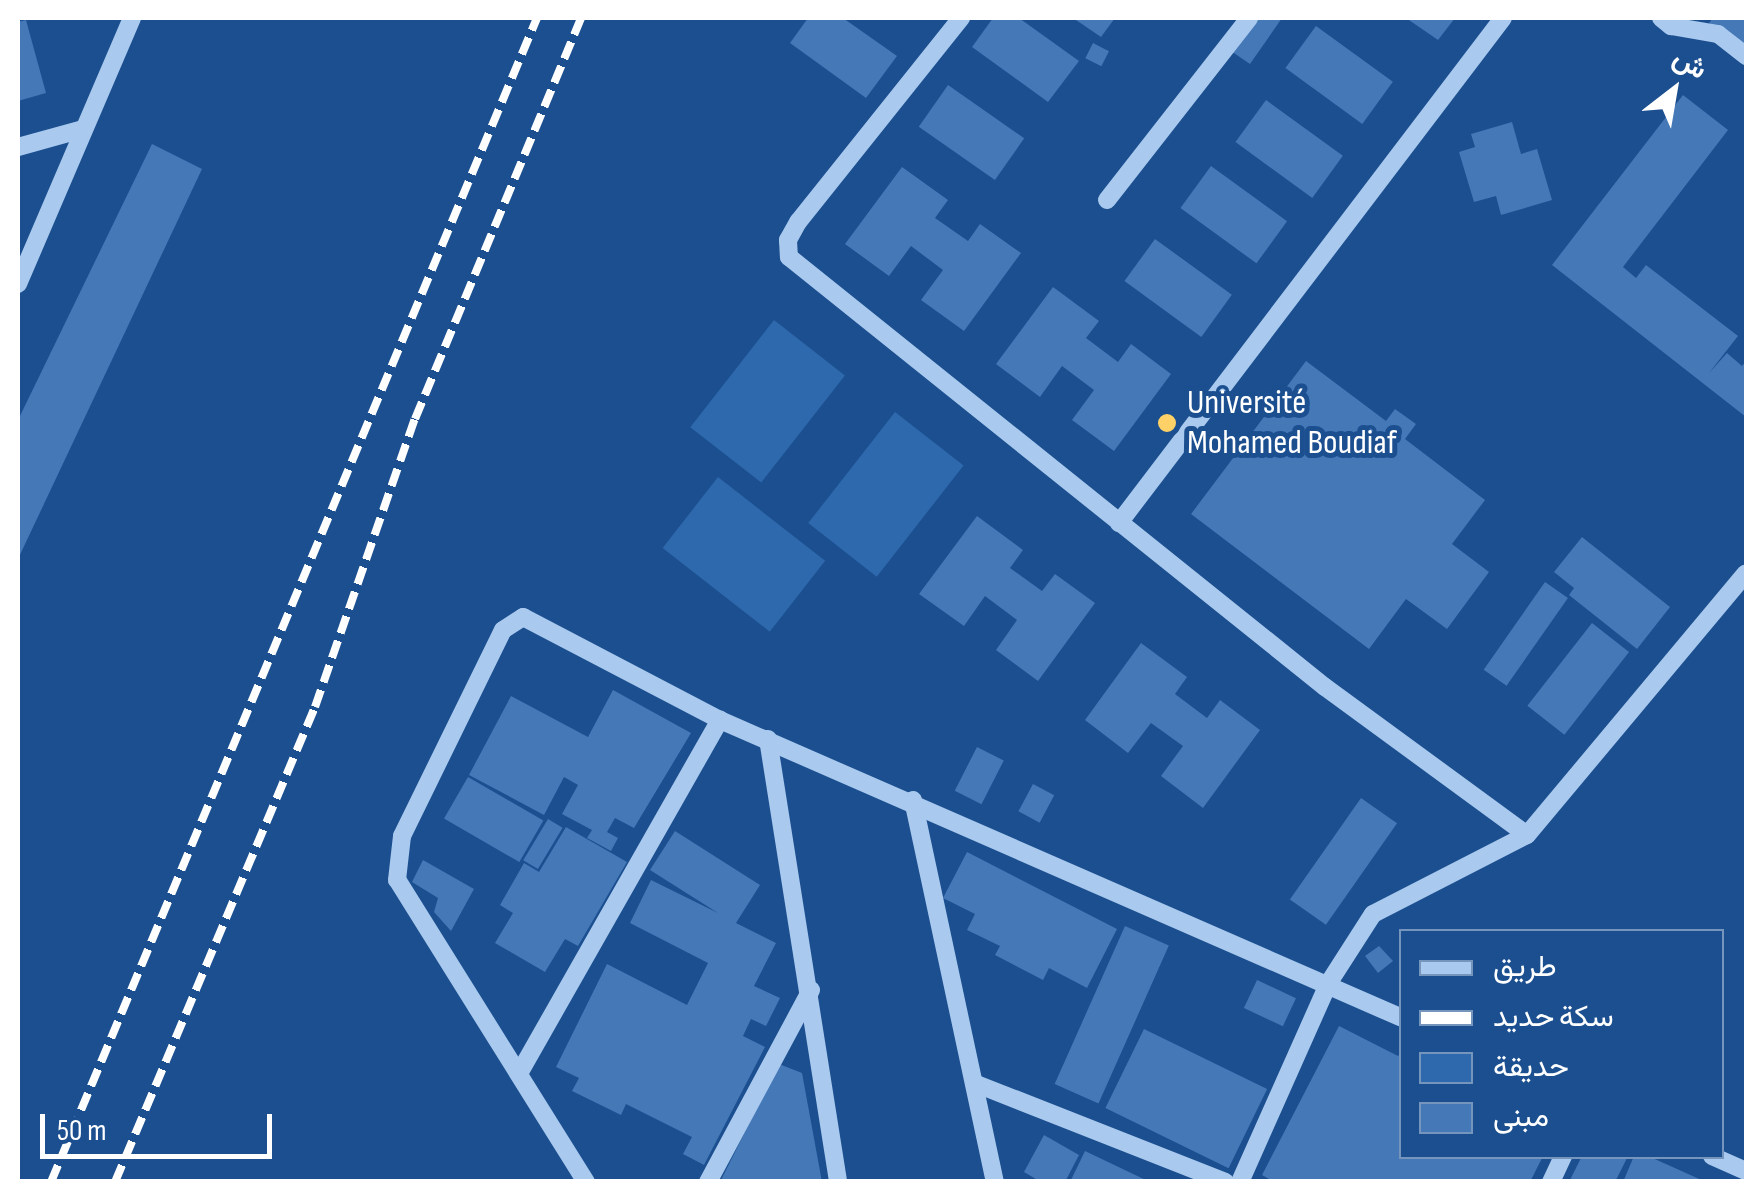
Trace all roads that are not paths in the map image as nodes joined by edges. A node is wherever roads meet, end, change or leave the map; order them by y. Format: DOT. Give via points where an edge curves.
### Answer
graph roads {
  1 [pos="132,18"];
  2 [pos="961,18"];
  3 [pos="1248,18"];
  4 [pos="1503,18"];
  5 [pos="1660,18"];
  6 [pos="1746,56"];
  7 [pos="83,129"];
  8 [pos="18,147"];
  9 [pos="1108,200"];
  10 [pos="18,284"];
  11 [pos="1119,523"];
  12 [pos="1746,573"];
  13 [pos="720,720"];
  14 [pos="768,739"];
  15 [pos="913,800"];
  16 [pos="1527,835"];
  17 [pos="1328,984"];
  18 [pos="811,990"];
  19 [pos="1399,1017"];
  20 [pos="521,1070"];
  21 [pos="974,1083"];
  22 [pos="1562,1159"];
  23 [pos="1719,1159"];
  24 [pos="1746,1171"];
  25 [pos="586,1182"];
  26 [pos="708,1182"];
  27 [pos="838,1182"];
  28 [pos="995,1182"];
  29 [pos="1225,1182"];
  30 [pos="1240,1182"];
  31 [pos="1551,1182"];
  1 -- 7 [label="street"];
  2 -- 11 [label="street" via="798,222 788,240 789,257"];
  3 -- 9 [label="street"];
  4 -- 11 [label="street"];
  5 -- 6 [label="street" via="1718,34"];
  7 -- 8 [label="street"];
  7 -- 10 [label="street"];
  11 -- 16 [label="street" via="1325,687"];
  12 -- 16 [label="street"];
  13 -- 14 [label="street"];
  13 -- 20 [label="street"];
  13 -- 20 [label="street" via="523,617 502,630 396,861 409,903"];
  14 -- 15 [label="street"];
  14 -- 18 [label="street"];
  15 -- 17 [label="street"];
  15 -- 21 [label="street"];
  16 -- 17 [label="street" via="1373,914"];
  17 -- 19 [label="street"];
  17 -- 30 [label="street"];
  18 -- 26 [label="street"];
  18 -- 27 [label="street"];
  20 -- 25 [label="street"];
  21 -- 28 [label="street"];
  21 -- 29 [label="street"];
  22 -- 31 [label="street"];
  23 -- 24 [label="street"];
}
